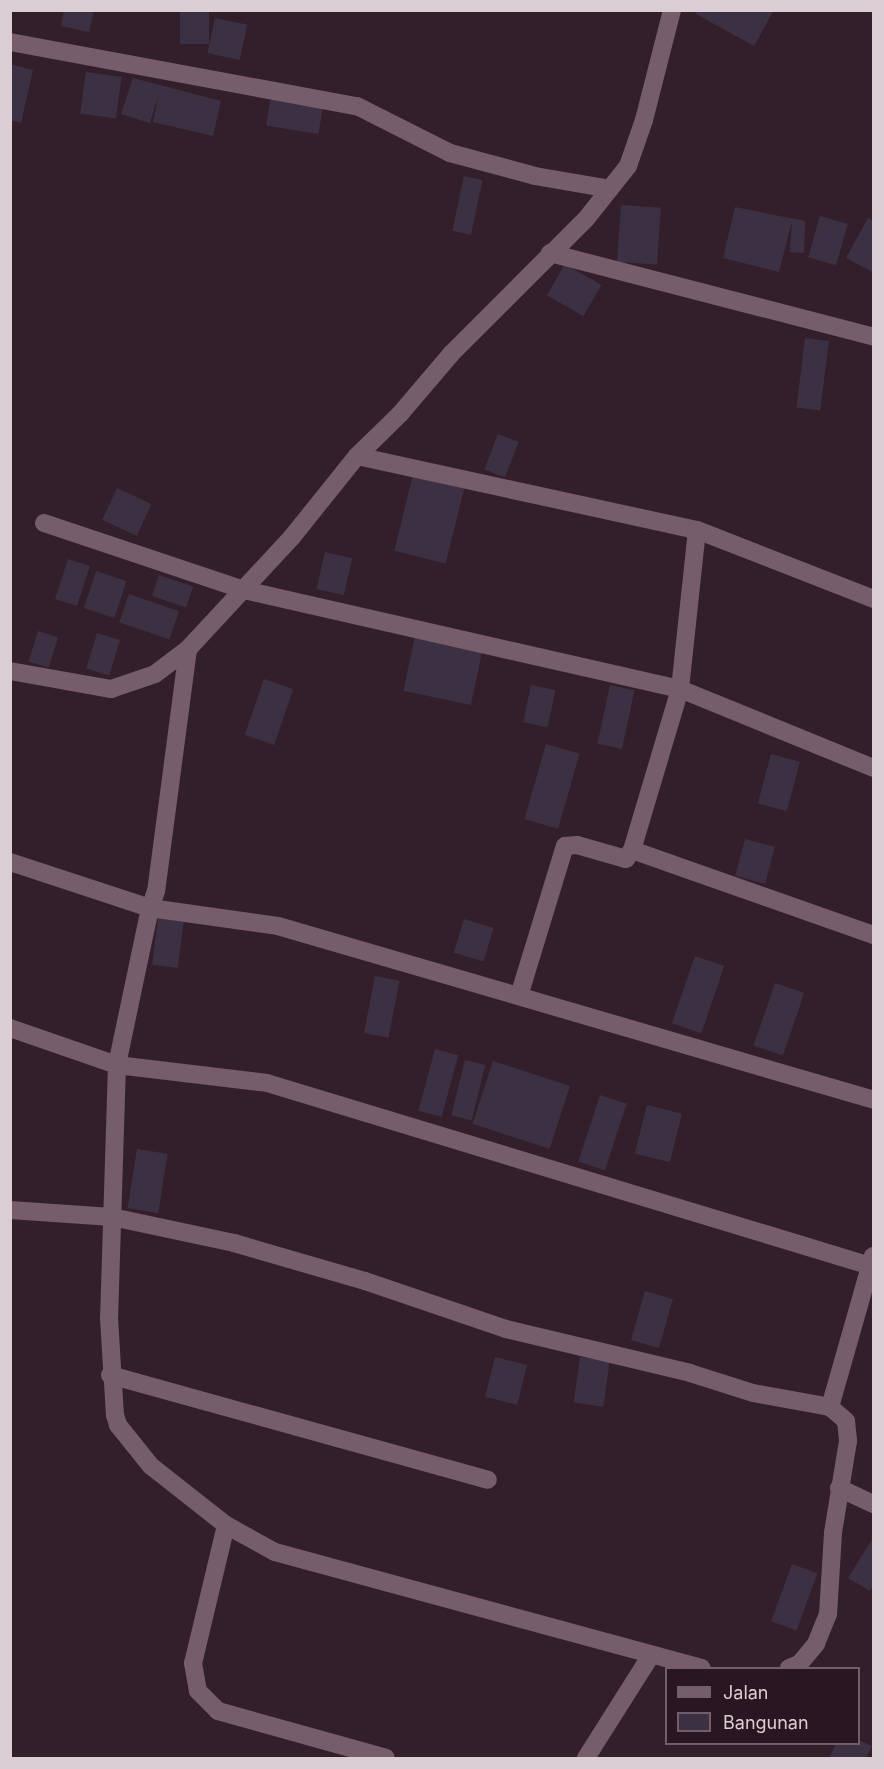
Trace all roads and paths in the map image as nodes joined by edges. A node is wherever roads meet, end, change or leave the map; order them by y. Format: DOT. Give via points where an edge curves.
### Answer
graph roads {
  1 [pos="672,10"];
  2 [pos="10,42"];
  3 [pos="610,189"];
  4 [pos="550,253"];
  5 [pos="873,337"];
  6 [pos="357,456"];
  7 [pos="44,523"];
  8 [pos="697,530"];
  9 [pos="244,590"];
  10 [pos="873,599"];
  11 [pos="188,649"];
  12 [pos="10,671"];
  13 [pos="680,689"];
  14 [pos="873,768"];
  15 [pos="632,850"];
  16 [pos="10,862"];
  17 [pos="150,908"];
  18 [pos="873,935"];
  19 [pos="519,996"];
  20 [pos="10,1028"];
  21 [pos="117,1065"];
  22 [pos="873,1100"];
  23 [pos="10,1210"];
  24 [pos="112,1217"];
  25 [pos="872,1260"];
  26 [pos="867,1310"];
  27 [pos="110,1375"];
  28 [pos="830,1407"];
  29 [pos="488,1480"];
  30 [pos="839,1488"];
  31 [pos="873,1504"];
  32 [pos="226,1526"];
  33 [pos="651,1655"];
  34 [pos="697,1667"];
  35 [pos="792,1667"];
  36 [pos="386,1758"];
  37 [pos="586,1758"];
  1 -- 3 [label="street" via="644,120 628,166"];
  2 -- 3 [label="street" via="357,106 450,153 535,176"];
  3 -- 4 [label="street"];
  4 -- 5 [label="street"];
  4 -- 6 [label="street"];
  6 -- 8 [label="street"];
  6 -- 9 [label="street"];
  7 -- 9 [label="street"];
  8 -- 10 [label="street"];
  8 -- 13 [label="street"];
  9 -- 11 [label="street"];
  9 -- 13 [label="street"];
  11 -- 12 [label="street" via="155,674 111,689"];
  11 -- 17 [label="street" via="156,891"];
  13 -- 14 [label="street"];
  13 -- 15 [label="street"];
  15 -- 18 [label="street"];
  15 -- 19 [label="street" via="626,859 577,845 565,846"];
  16 -- 17 [label="street"];
  17 -- 19 [label="street" via="278,926"];
  17 -- 21 [label="street"];
  19 -- 22 [label="street"];
  20 -- 21 [label="street"];
  21 -- 24 [label="street"];
  21 -- 25 [label="street" via="267,1083"];
  23 -- 24 [label="street"];
  24 -- 27 [label="street"];
  24 -- 28 [label="street" via="234,1243 365,1281 506,1329 690,1373 753,1393"];
  25 -- 26 [label="street"];
  26 -- 28 [label="street"];
  27 -- 29 [label="street"];
  27 -- 32 [label="street" via="115,1415 129,1440 188,1499"];
  28 -- 30 [label="street" via="846,1420 848,1430"];
  30 -- 31 [label="street"];
  30 -- 35 [label="street" via="828,1614 816,1644"];
  32 -- 33 [label="street" via="275,1552"];
  32 -- 36 [label="street" via="193,1663 198,1690 218,1711"];
  33 -- 34 [label="street"];
  33 -- 37 [label="street"];
}
